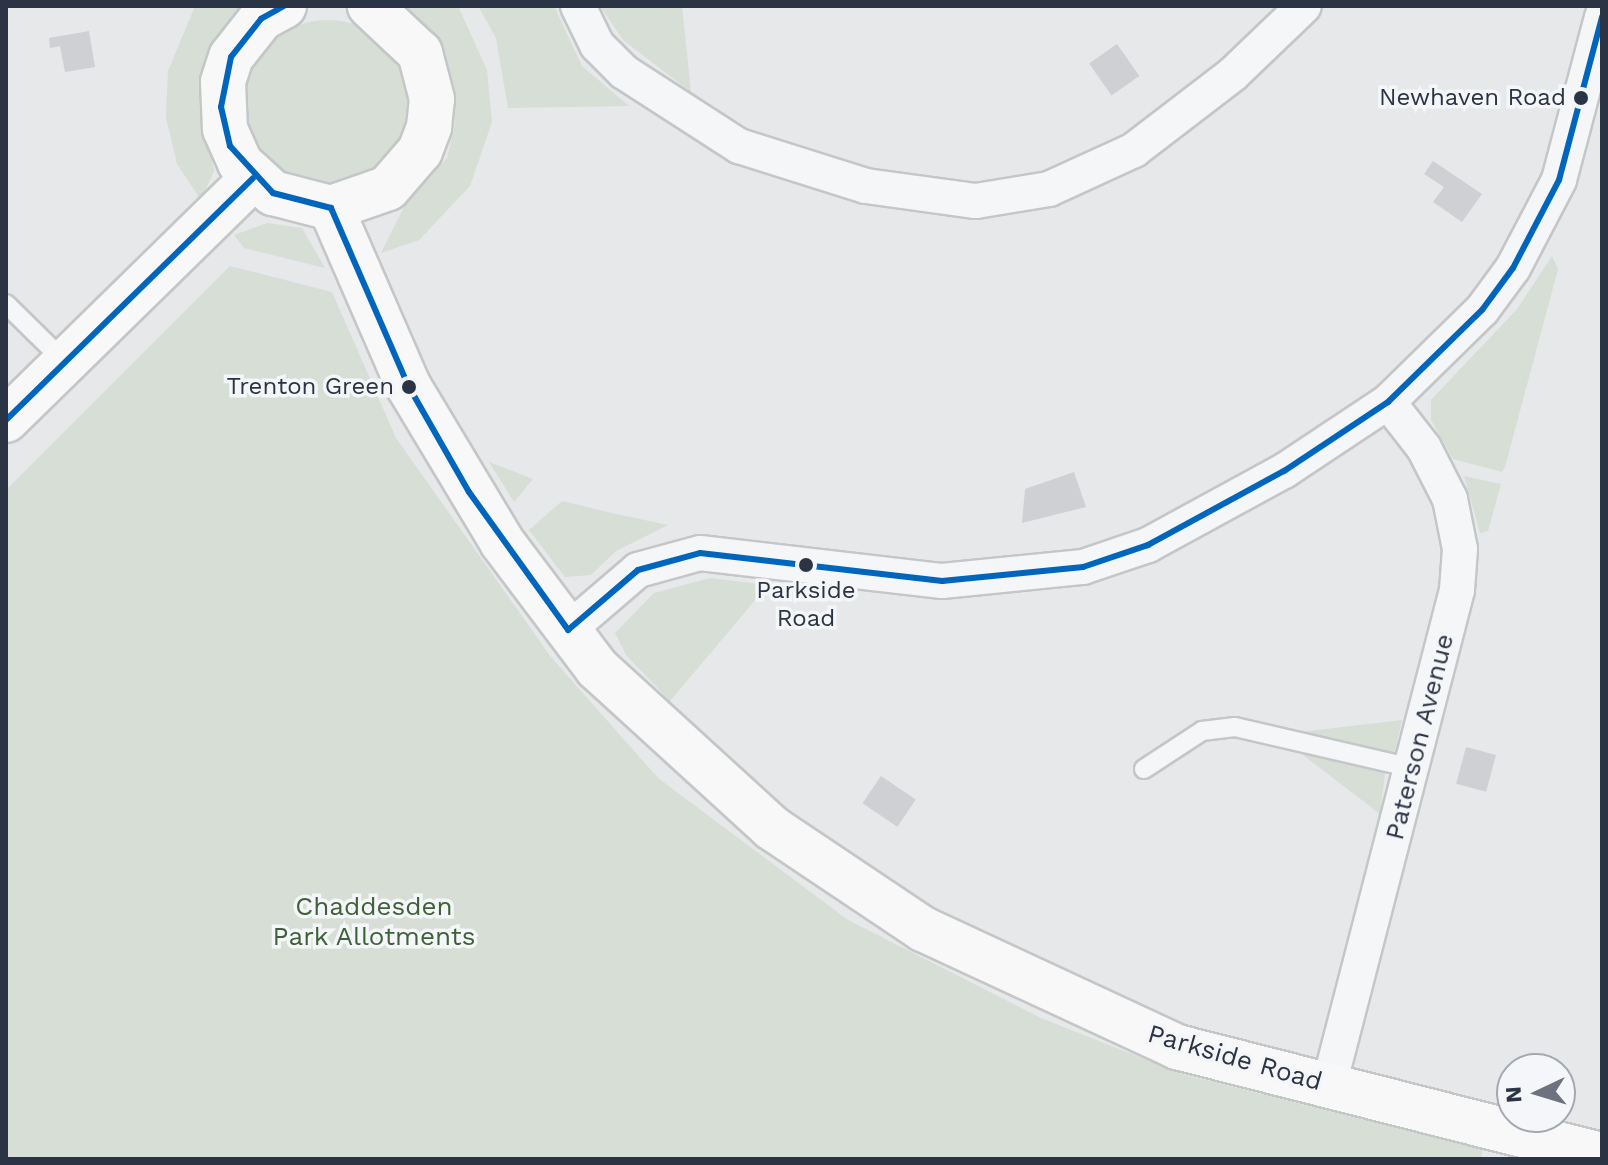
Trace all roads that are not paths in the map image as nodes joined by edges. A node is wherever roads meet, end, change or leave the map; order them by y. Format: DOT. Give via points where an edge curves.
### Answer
graph roads {
  1 [pos="284,6"];
  2 [pos="370,6"];
  3 [pos="578,6"];
  4 [pos="1304,6"];
  5 [pos="1602,17"];
  6 [pos="253,178"];
  7 [pos="331,208"];
  8 [pos="6,304"];
  9 [pos="63,360"];
  10 [pos="1388,402"];
  11 [pos="6,420"];
  12 [pos="568,630"];
  13 [pos="1412,768"];
  14 [pos="1144,769"];
  15 [pos="1329,1085"];
  16 [pos="1602,1155"];
  1 -- 6 [label="street" via="244,37 223,82 225,129"];
  2 -- 7 [label="street" via="420,53 432,99 429,127 420,151 388,188"];
  3 -- 4 [label="street" via="597,45 624,72 749,151 913,195 976,201 1038,192 1134,150 1233,74"];
  5 -- 10 [label="street" via="1559,180 1538,226 1482,310"];
  6 -- 7 [label="street" via="294,203"];
  6 -- 9 [label="street"];
  7 -- 12 [label="street, Parkside Road" via="409,387 477,504"];
  8 -- 9 [label="lane"];
  9 -- 11 [label="street"];
  10 -- 12 [label="street" via="1284,471 1148,545 1083,567 942,581 700,553 638,570"];
  10 -- 13 [label="street, Paterson Avenue" via="1443,482 1460,549 1457,590"];
  12 -- 15 [label="street, Parkside Road" via="597,668 711,778 923,929 1177,1047"];
  13 -- 14 [label="lane" via="1235,727 1202,731"];
  13 -- 15 [label="street, Paterson Avenue"];
  15 -- 16 [label="street, Parkside Road"];
}
